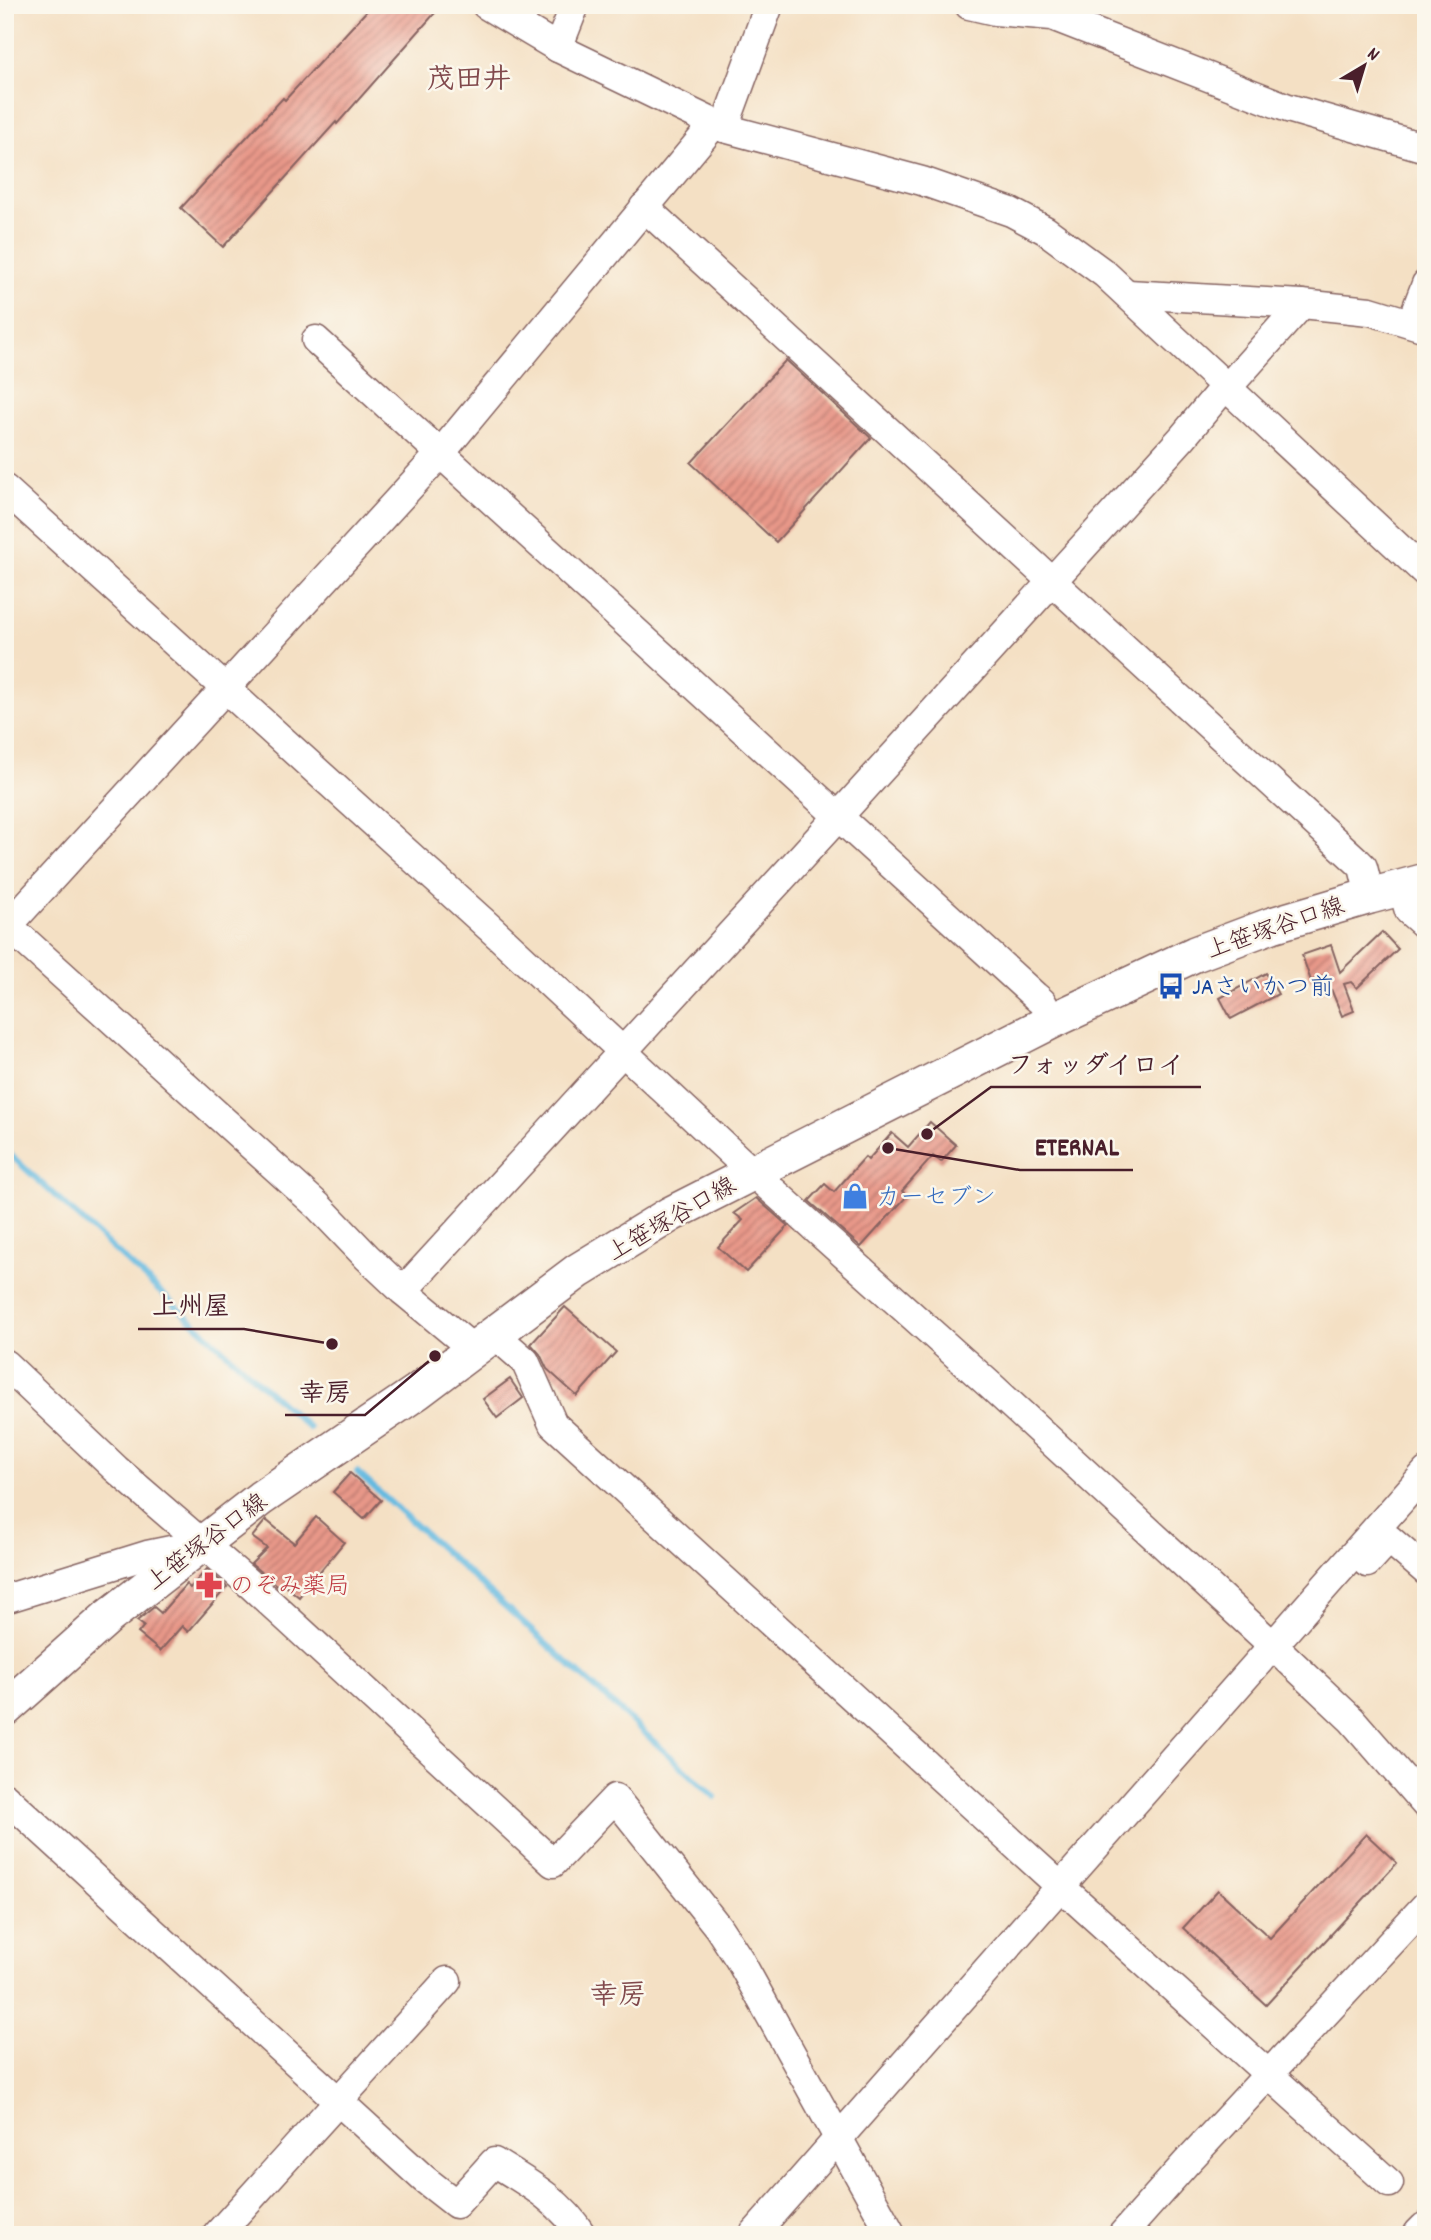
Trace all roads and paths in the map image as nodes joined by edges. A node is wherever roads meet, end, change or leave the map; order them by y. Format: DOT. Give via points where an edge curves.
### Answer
graph roads {
  1 [pos="486,5"];
  2 [pos="575,5"];
  3 [pos="769,5"];
  4 [pos="969,5"];
  5 [pos="558,48"];
  6 [pos="719,126"];
  7 [pos="1426,148"];
  8 [pos="644,207"];
  9 [pos="1426,284"];
  10 [pos="1128,294"];
  11 [pos="1302,304"];
  12 [pos="1418,325"];
  13 [pos="316,340"];
  14 [pos="1226,387"];
  15 [pos="440,454"];
  16 [pos="5,489"];
  17 [pos="1426,573"];
  18 [pos="1051,581"];
  19 [pos="224,689"];
  20 [pos="838,817"];
  21 [pos="1399,888"];
  22 [pos="6,926"];
  23 [pos="1426,926"];
  24 [pos="1052,1021"];
  25 [pos="622,1051"];
  26 [pos="752,1172"];
  27 [pos="403,1291"];
  28 [pos="483,1342"];
  29 [pos="5,1364"];
  30 [pos="1426,1472"];
  31 [pos="203,1543"];
  32 [pos="1359,1560"];
  33 [pos="1426,1571"];
  34 [pos="5,1600"];
  35 [pos="1279,1650"];
  36 [pos="5,1709"];
  37 [pos="5,1797"];
  38 [pos="1426,1805"];
  39 [pos="1060,1886"];
  40 [pos="1426,1905"];
  41 [pos="447,1981"];
  42 [pos="1269,2074"];
  43 [pos="338,2101"];
  44 [pos="839,2137"];
  45 [pos="1389,2182"];
  46 [pos="1426,2230"];
  47 [pos="217,2235"];
  48 [pos="582,2235"];
  49 [pos="753,2235"];
  50 [pos="892,2235"];
  51 [pos="1122,2235"];
  52 [pos="1421,2235"];
  1 -- 5 [label="street"];
  2 -- 5 [label="street"];
  3 -- 6 [label="street"];
  4 -- 7 [label="street" via="1052,16 1288,108"];
  5 -- 6 [label="street"];
  6 -- 8 [label="street"];
  6 -- 10 [label="street" via="922,181 1011,212 1076,251"];
  8 -- 15 [label="street"];
  8 -- 18 [label="street"];
  9 -- 12 [label="street"];
  10 -- 11 [label="street"];
  10 -- 14 [label="street"];
  11 -- 12 [label="street" via="1370,311"];
  11 -- 14 [label="street"];
  13 -- 15 [label="street"];
  14 -- 17 [label="street"];
  14 -- 18 [label="street"];
  15 -- 19 [label="street"];
  15 -- 20 [label="street"];
  16 -- 19 [label="street"];
  18 -- 20 [label="street"];
  18 -- 21 [label="street" via="1363,867"];
  19 -- 22 [label="street"];
  19 -- 25 [label="street"];
  20 -- 24 [label="street" via="1042,1002"];
  20 -- 25 [label="street"];
  21 -- 23 [label="street" via="1409,911"];
  21 -- 24 [label="main road, 上笹塚谷口線" via="1272,925 1195,954"];
  22 -- 27 [label="street" via="318,1206"];
  24 -- 26 [label="main road, 上笹塚谷口線"];
  25 -- 26 [label="street"];
  25 -- 27 [label="street"];
  26 -- 28 [label="main road, 上笹塚谷口線" via="671,1214 578,1271"];
  26 -- 35 [label="street"];
  27 -- 28 [label="street"];
  28 -- 31 [label="main road, 上笹塚谷口線"];
  28 -- 39 [label="street" via="525,1361 553,1424"];
  29 -- 31 [label="street"];
  30 -- 32 [label="street"];
  31 -- 34 [label="street" via="147,1555"];
  31 -- 36 [label="main road, 上笹塚谷口線" via="108,1617"];
  31 -- 44 [label="street" via="553,1863 615,1798 718,1927"];
  32 -- 33 [label="street" via="1389,1539"];
  32 -- 35 [label="street"];
  35 -- 38 [label="street" via="1352,1720"];
  35 -- 39 [label="street"];
  37 -- 43 [label="street"];
  39 -- 42 [label="street"];
  39 -- 44 [label="street"];
  40 -- 42 [label="street"];
  41 -- 43 [label="street"];
  42 -- 45 [label="street"];
  42 -- 51 [label="street"];
  43 -- 47 [label="street"];
  43 -- 48 [label="street" via="456,2204 494,2162 566,2211"];
  44 -- 49 [label="street"];
  44 -- 50 [label="street"];
  46 -- 52 [label="main road"];
}
